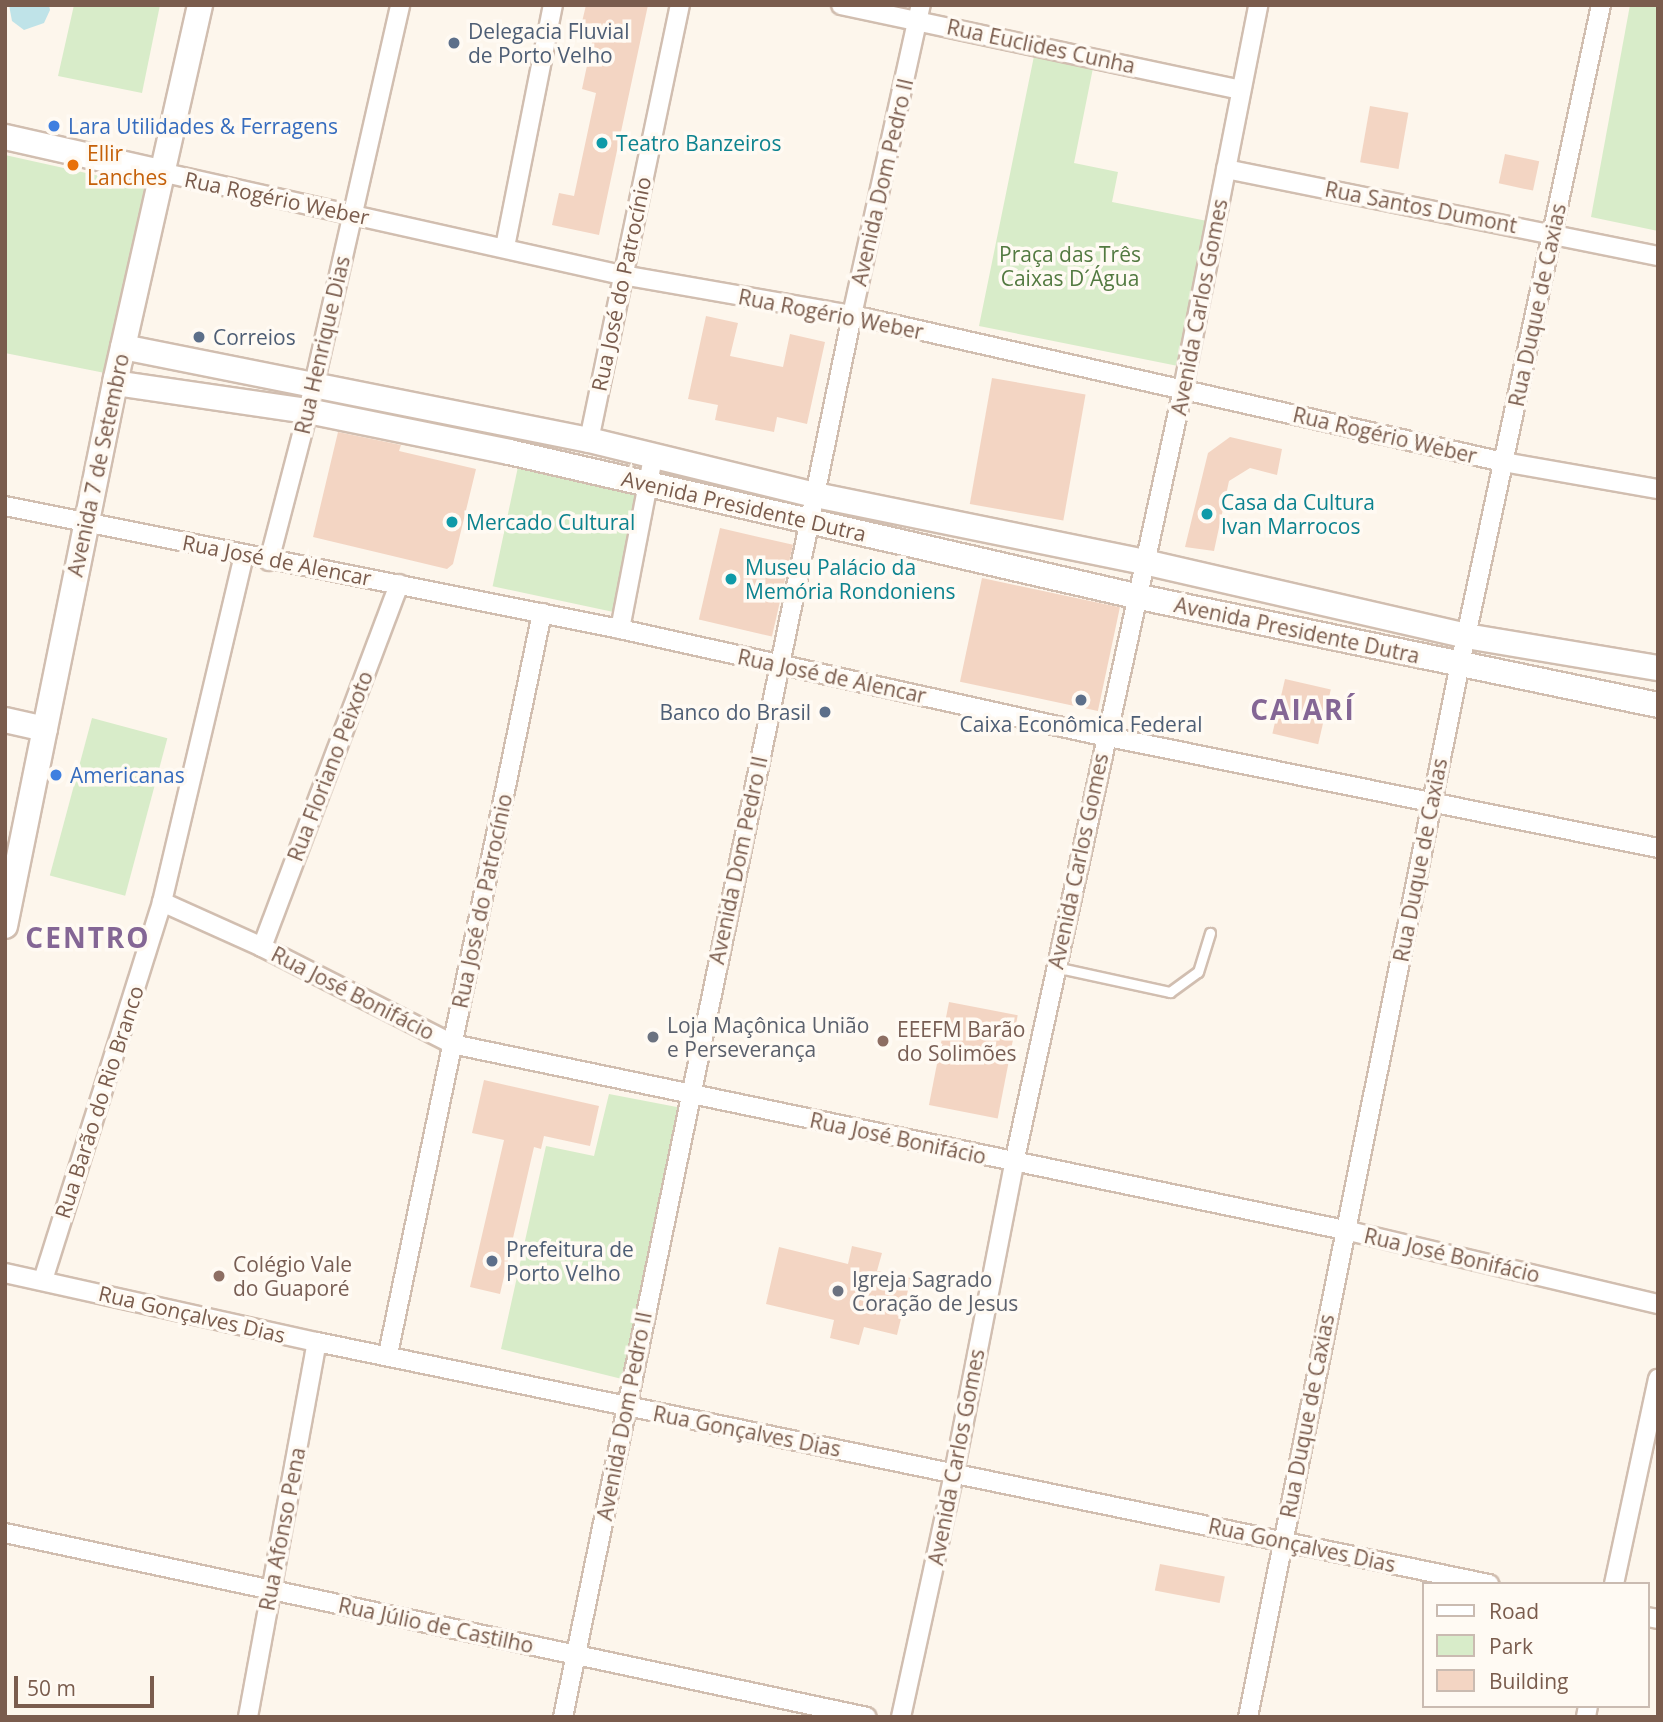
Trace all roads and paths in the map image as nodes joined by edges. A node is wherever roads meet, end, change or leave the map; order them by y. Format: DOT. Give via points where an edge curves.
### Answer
graph roads {
  1 [pos="200,5"];
  2 [pos="401,5"];
  3 [pos="553,5"];
  4 [pos="680,5"];
  5 [pos="841,5"];
  6 [pos="1258,5"];
  7 [pos="1601,5"];
  8 [pos="920,12"];
  9 [pos="1241,90"];
  10 [pos="5,137"];
  11 [pos="1226,169"];
  12 [pos="165,173"];
  13 [pos="351,214"];
  14 [pos="1553,233"];
  15 [pos="505,247"];
  16 [pos="1658,256"];
  17 [pos="622,275"];
  18 [pos="852,315"];
  19 [pos="123,347"];
  20 [pos="115,383"];
  21 [pos="314,387"];
  22 [pos="1183,389"];
  23 [pos="308,411"];
  24 [pos="589,440"];
  25 [pos="653,457"];
  26 [pos="1503,462"];
  27 [pos="649,482"];
  28 [pos="1658,489"];
  29 [pos="815,495"];
  30 [pos="5,506"];
  31 [pos="86,520"];
  32 [pos="809,521"];
  33 [pos="244,556"];
  34 [pos="269,561"];
  35 [pos="1144,562"];
  36 [pos="399,584"];
  37 [pos="1135,596"];
  38 [pos="542,613"];
  39 [pos="620,629"];
  40 [pos="1466,636"];
  41 [pos="1460,664"];
  42 [pos="779,665"];
  43 [pos="1658,668"];
  44 [pos="1658,705"];
  45 [pos="5,720"];
  46 [pos="45,729"];
  47 [pos="1104,736"];
  48 [pos="1432,803"];
  49 [pos="1658,848"];
  50 [pos="162,902"];
  51 [pos="5,926"];
  52 [pos="1210,933"];
  53 [pos="262,947"];
  54 [pos="1055,967"];
  55 [pos="452,1044"];
  56 [pos="689,1093"];
  57 [pos="1013,1163"];
  58 [pos="1345,1230"];
  59 [pos="5,1273"];
  60 [pos="43,1280"];
  61 [pos="1658,1304"];
  62 [pos="317,1342"];
  63 [pos="388,1354"];
  64 [pos="1658,1379"];
  65 [pos="626,1407"];
  66 [pos="954,1473"];
  67 [pos="5,1533"];
  68 [pos="1282,1541"];
  69 [pos="1479,1582"];
  70 [pos="1614,1582"];
  71 [pos="270,1590"];
  72 [pos="575,1655"];
  73 [pos="248,1717"];
  74 [pos="563,1717"];
  75 [pos="866,1717"];
  76 [pos="901,1717"];
  77 [pos="1248,1717"];
  1 -- 12 [label="street, Avenida 7 de Setembro"];
  2 -- 13 [label="street, Rua Henrique Dias"];
  3 -- 15 [label="street"];
  4 -- 17 [label="street, Rua José do Patrocínio"];
  5 -- 8 [label="street, Rua Euclides Cunha"];
  6 -- 9 [label="street, Avenida Carlos Gomes"];
  7 -- 14 [label="street, Rua Duque de Caxias"];
  8 -- 9 [label="street, Rua Euclides Cunha"];
  8 -- 18 [label="street, Avenida Dom Pedro II"];
  9 -- 11 [label="street, Avenida Carlos Gomes"];
  10 -- 12 [label="street, Rua Rogério Weber"];
  11 -- 14 [label="street, Rua Santos Dumont"];
  11 -- 22 [label="street, Avenida Carlos Gomes"];
  12 -- 13 [label="street, Rua Rogério Weber"];
  12 -- 19 [label="street, Avenida 7 de Setembro"];
  13 -- 15 [label="street, Rua Rogério Weber"];
  13 -- 21 [label="street, Rua Henrique Dias"];
  14 -- 16 [label="street, Rua Santos Dumont"];
  14 -- 26 [label="street, Rua Duque de Caxias"];
  15 -- 17 [label="street, Rua Rogério Weber"];
  17 -- 18 [label="street, Rua Rogério Weber"];
  17 -- 24 [label="street, Rua José do Patrocínio"];
  18 -- 22 [label="street, Rua Rogério Weber"];
  18 -- 29 [label="street, Avenida Dom Pedro II"];
  19 -- 20 [label="street, Avenida 7 de Setembro"];
  19 -- 21 [label="street, Avenida Presidente Dutra"];
  20 -- 23 [label="street, Avenida Presidente Dutra"];
  20 -- 31 [label="street, Avenida 7 de Setembro"];
  21 -- 23 [label="street, Rua Henrique Dias"];
  21 -- 24 [label="street, Avenida Presidente Dutra"];
  22 -- 26 [label="street, Rua Rogério Weber"];
  22 -- 35 [label="street, Avenida Carlos Gomes"];
  23 -- 27 [label="street, Avenida Presidente Dutra"];
  23 -- 34 [label="street, Rua Henrique Dias"];
  24 -- 25 [label="street, Avenida Presidente Dutra"];
  25 -- 27 [label="street"];
  25 -- 29 [label="street, Avenida Presidente Dutra"];
  26 -- 28 [label="street, Rua Rogério Weber"];
  26 -- 40 [label="street, Rua Duque de Caxias"];
  27 -- 32 [label="street, Avenida Presidente Dutra"];
  27 -- 39 [label="street"];
  29 -- 32 [label="street, Avenida Dom Pedro II"];
  29 -- 35 [label="street, Avenida Presidente Dutra"];
  30 -- 31 [label="street, Rua José de Alencar"];
  31 -- 33 [label="street, Rua José de Alencar"];
  31 -- 46 [label="street, Avenida 7 de Setembro"];
  32 -- 37 [label="street, Avenida Presidente Dutra"];
  32 -- 42 [label="street, Avenida Dom Pedro II"];
  33 -- 34 [label="street, Rua José de Alencar"];
  33 -- 50 [label="street, Rua Barão do Rio Branco"];
  34 -- 36 [label="street, Rua José de Alencar"];
  35 -- 37 [label="street, Avenida Carlos Gomes"];
  35 -- 40 [label="street, Avenida Presidente Dutra"];
  36 -- 38 [label="street, Rua José de Alencar"];
  36 -- 53 [label="street, Rua Floriano Peixoto"];
  37 -- 41 [label="street, Avenida Presidente Dutra"];
  37 -- 47 [label="street, Avenida Carlos Gomes"];
  38 -- 39 [label="street, Rua José de Alencar"];
  38 -- 55 [label="street, Rua José do Patrocínio"];
  39 -- 42 [label="street, Rua José de Alencar"];
  40 -- 41 [label="street, Rua Duque de Caxias"];
  40 -- 43 [label="street, Avenida Presidente Dutra"];
  41 -- 44 [label="street, Avenida Presidente Dutra"];
  41 -- 48 [label="street, Rua Duque de Caxias"];
  42 -- 47 [label="street, Rua José de Alencar"];
  42 -- 56 [label="street, Avenida Dom Pedro II"];
  45 -- 46 [label="street"];
  46 -- 51 [label="street, Avenida 7 de Setembro"];
  47 -- 48 [label="street, Rua José de Alencar"];
  47 -- 54 [label="street, Avenida Carlos Gomes"];
  48 -- 49 [label="street, Rua José de Alencar"];
  48 -- 58 [label="street, Rua Duque de Caxias"];
  50 -- 53 [label="street, Rua José Bonifácio"];
  50 -- 60 [label="street, Rua Barão do Rio Branco"];
  52 -- 54 [label="lane" via="1198,972 1170,992"];
  53 -- 55 [label="street, Rua José Bonifácio"];
  54 -- 57 [label="street, Avenida Carlos Gomes"];
  55 -- 56 [label="street, Rua José Bonifácio"];
  55 -- 63 [label="street, Rua José do Patrocínio"];
  56 -- 57 [label="street, Rua José Bonifácio"];
  56 -- 65 [label="street, Avenida Dom Pedro II"];
  57 -- 58 [label="street, Rua José Bonifácio"];
  57 -- 66 [label="street, Avenida Carlos Gomes"];
  58 -- 61 [label="street, Rua José Bonifácio"];
  58 -- 68 [label="street, Rua Duque de Caxias"];
  59 -- 60 [label="street, Rua Gonçalves Dias"];
  60 -- 62 [label="street, Rua Gonçalves Dias"];
  62 -- 63 [label="street, Rua Gonçalves Dias"];
  62 -- 71 [label="street, Rua Afonso Pena"];
  63 -- 65 [label="street, Rua Gonçalves Dias"];
  64 -- 70 [label="street"];
  65 -- 66 [label="street, Rua Gonçalves Dias"];
  65 -- 72 [label="street, Avenida Dom Pedro II"];
  66 -- 68 [label="street, Rua Gonçalves Dias"];
  66 -- 76 [label="street, Avenida Carlos Gomes"];
  67 -- 71 [label="street, Rua Júlio de Castilho"];
  68 -- 69 [label="street, Rua Gonçalves Dias"];
  68 -- 77 [label="street, Rua Duque de Caxias"];
  71 -- 72 [label="street, Rua Júlio de Castilho"];
  71 -- 73 [label="street, Rua Afonso Pena"];
  72 -- 74 [label="street, Avenida Dom Pedro II"];
  72 -- 75 [label="street, Rua Júlio de Castilho"];
}
